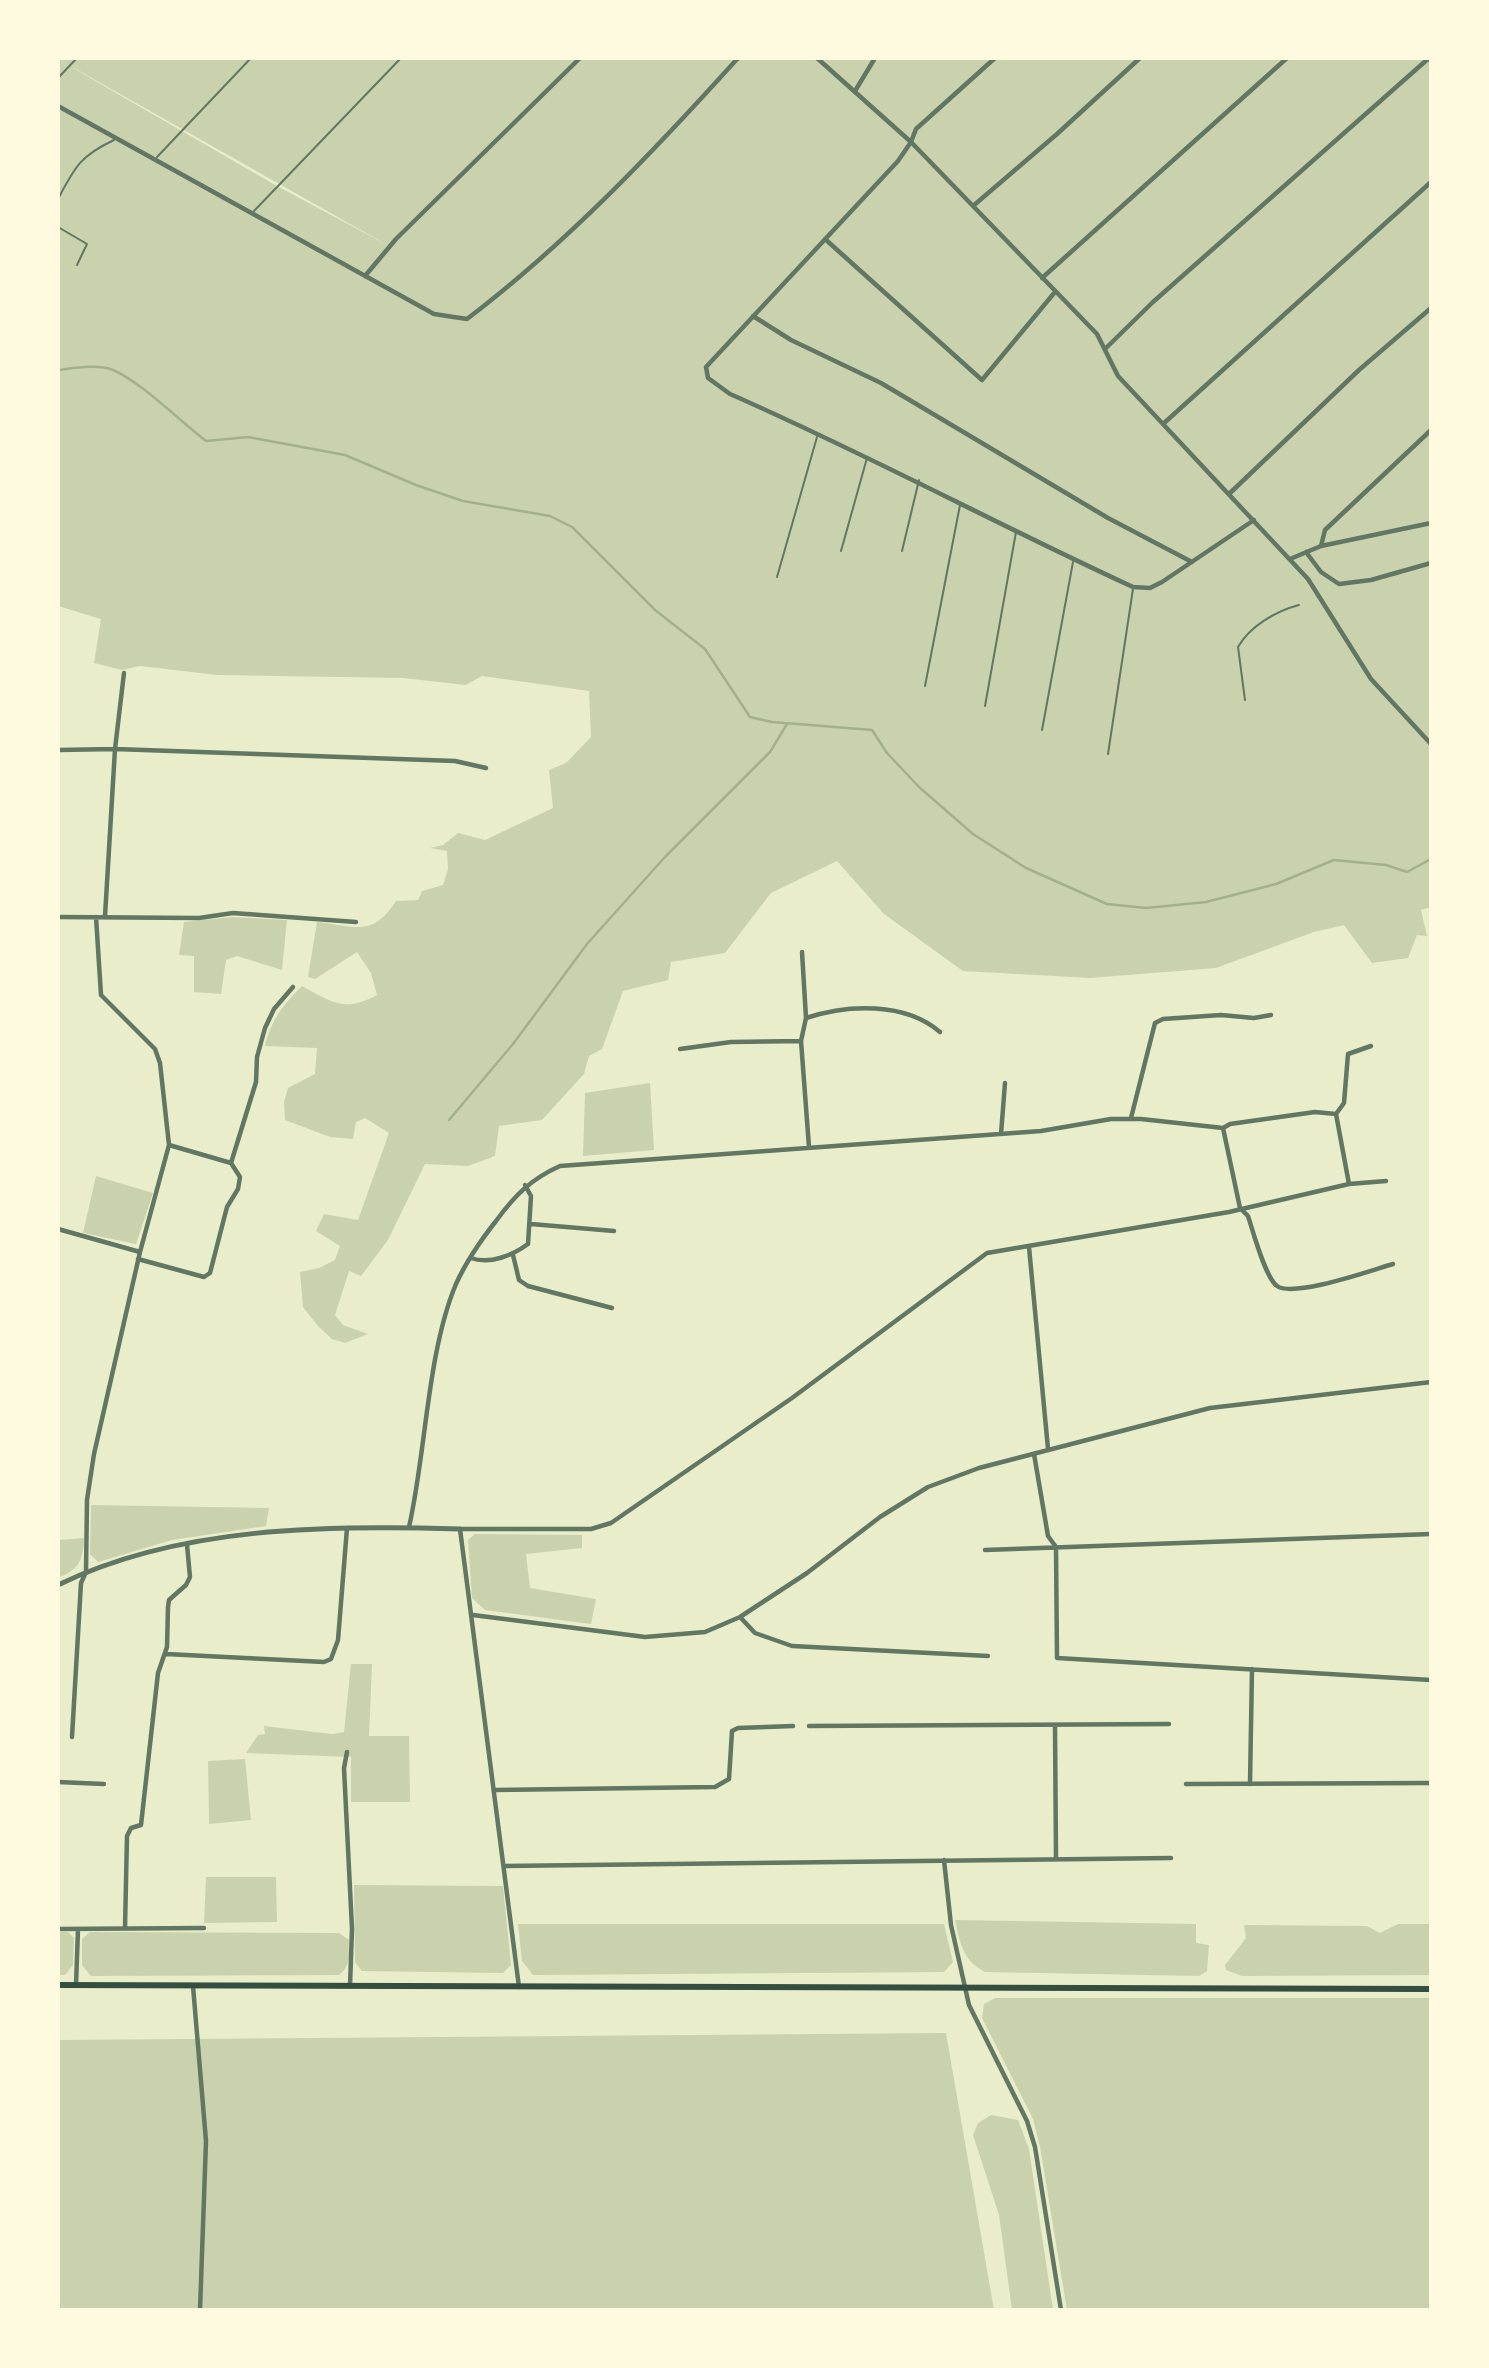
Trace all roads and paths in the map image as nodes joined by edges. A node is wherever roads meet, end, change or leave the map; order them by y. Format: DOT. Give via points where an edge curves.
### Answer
graph roads {
  1 [pos="77,58"];
  2 [pos="251,58"];
  3 [pos="401,58"];
  4 [pos="580,58"];
  5 [pos="738,58"];
  6 [pos="817,58"];
  7 [pos="875,58"];
  8 [pos="995,58"];
  9 [pos="1140,58"];
  10 [pos="1287,58"];
  11 [pos="1429,58"];
  12 [pos="58,78"];
  13 [pos="855,91"];
  14 [pos="58,106"];
  15 [pos="114,140"];
  16 [pos="912,142"];
  17 [pos="154,161"];
  18 [pos="1431,182"];
  19 [pos="58,199"];
  20 [pos="973,206"];
  21 [pos="252,213"];
  22 [pos="58,227"];
  23 [pos="825,239"];
  24 [pos="77,265"];
  25 [pos="365,276"];
  26 [pos="1042,278"];
  27 [pos="1055,292"];
  28 [pos="1431,308"];
  29 [pos="753,316"];
  30 [pos="1105,349"];
  31 [pos="1163,424"];
  32 [pos="1431,430"];
  33 [pos="818,432"];
  34 [pos="868,456"];
  35 [pos="919,480"];
  36 [pos="1228,494"];
  37 [pos="961,503"];
  38 [pos="1254,520"];
  39 [pos="1431,523"];
  40 [pos="1016,532"];
  41 [pos="1321,546"];
  42 [pos="841,551"];
  43 [pos="902,551"];
  44 [pos="1306,552"];
  45 [pos="1290,559"];
  46 [pos="1074,560"];
  47 [pos="1192,562"];
  48 [pos="1431,563"];
  49 [pos="777,577"];
  50 [pos="1133,587"];
  51 [pos="1299,604"];
  52 [pos="124,673"];
  53 [pos="925,686"];
  54 [pos="1245,700"];
  55 [pos="985,706"];
  56 [pos="1042,730"];
  57 [pos="1431,744"];
  58 [pos="115,749"];
  59 [pos="58,750"];
  60 [pos="1108,754"];
  61 [pos="486,768"];
  62 [pos="58,916"];
  63 [pos="105,916"];
  64 [pos="96,917"];
  65 [pos="356,922"];
  66 [pos="802,952"];
  67 [pos="293,987"];
  68 [pos="1270,1015"];
  69 [pos="806,1018"];
  70 [pos="940,1032"];
  71 [pos="801,1041"];
  72 [pos="1371,1046"];
  73 [pos="680,1049"];
  74 [pos="1005,1083"];
  75 [pos="1336,1114"];
  76 [pos="1131,1119"];
  77 [pos="1223,1128"];
  78 [pos="1001,1134"];
  79 [pos="169,1145"];
  80 [pos="809,1147"];
  81 [pos="231,1163"];
  82 [pos="1386,1181"];
  83 [pos="1349,1184"];
  84 [pos="525,1185"];
  85 [pos="1240,1209"];
  86 [pos="531,1224"];
  87 [pos="58,1229"];
  88 [pos="614,1231"];
  89 [pos="1029,1247"];
  90 [pos="140,1252"];
  91 [pos="513,1255"];
  92 [pos="471,1258"];
  93 [pos="138,1259"];
  94 [pos="1392,1264"];
  95 [pos="612,1308"];
  96 [pos="1431,1382"];
  97 [pos="1048,1449"];
  98 [pos="1034,1454"];
  99 [pos="409,1527"];
  100 [pos="347,1528"];
  101 [pos="460,1529"];
  102 [pos="1431,1534"];
  103 [pos="187,1545"];
  104 [pos="1056,1547"];
  105 [pos="985,1550"];
  106 [pos="86,1572"];
  107 [pos="58,1586"];
  108 [pos="473,1615"];
  109 [pos="740,1617"];
  110 [pos="166,1654"];
  111 [pos="988,1656"];
  112 [pos="1252,1669"];
  113 [pos="1431,1680"];
  114 [pos="1169,1724"];
  115 [pos="793,1726"];
  116 [pos="1055,1726"];
  117 [pos="808,1727"];
  118 [pos="72,1737"];
  119 [pos="347,1752"];
  120 [pos="58,1782"];
  121 [pos="1431,1783"];
  122 [pos="104,1784"];
  123 [pos="1186,1784"];
  124 [pos="1250,1784"];
  125 [pos="495,1790"];
  126 [pos="1056,1858"];
  127 [pos="1171,1858"];
  128 [pos="944,1860"];
  129 [pos="504,1866"];
  130 [pos="125,1928"];
  131 [pos="204,1928"];
  132 [pos="58,1929"];
  133 [pos="78,1929"];
  134 [pos="58,1985"];
  135 [pos="76,1985"];
  136 [pos="193,1986"];
  137 [pos="350,1987"];
  138 [pos="519,1988"];
  139 [pos="965,1988"];
  140 [pos="1431,1989"];
  141 [pos="200,2310"];
  142 [pos="1061,2310"];
  1 -- 12 [label="lane"];
  2 -- 17 [label="lane"];
  3 -- 21 [label="lane"];
  4 -- 25 [label="street" via="396,239"];
  5 -- 25 [label="street" via="582,222 467,319 434,314"];
  6 -- 13 [label="street"];
  7 -- 13 [label="street"];
  8 -- 16 [label="street" via="916,129"];
  9 -- 20 [label="street"];
  10 -- 26 [label="street"];
  11 -- 30 [label="street"];
  13 -- 16 [label="street"];
  14 -- 15 [label="street"];
  15 -- 17 [label="street"];
  15 -- 19 [label="lane" via="77,163"];
  16 -- 20 [label="street"];
  16 -- 23 [label="street"];
  17 -- 21 [label="street"];
  18 -- 31 [label="street"];
  20 -- 26 [label="street"];
  21 -- 25 [label="street"];
  22 -- 24 [label="lane" via="87,244"];
  23 -- 27 [label="street" via="982,380"];
  23 -- 29 [label="street"];
  26 -- 27 [label="street"];
  27 -- 30 [label="street" via="1097,334"];
  28 -- 36 [label="street"];
  29 -- 33 [label="street" via="706,367 708,378 730,394"];
  29 -- 47 [label="street" via="893,390 1108,518"];
  30 -- 31 [label="street" via="1118,376"];
  31 -- 36 [label="street"];
  32 -- 41 [label="street" via="1325,530"];
  33 -- 34 [label="street"];
  33 -- 49 [label="lane"];
  34 -- 35 [label="street"];
  34 -- 42 [label="lane"];
  35 -- 37 [label="street"];
  35 -- 43 [label="lane"];
  36 -- 38 [label="street"];
  37 -- 40 [label="street"];
  37 -- 53 [label="lane"];
  38 -- 45 [label="street"];
  38 -- 47 [label="street"];
  39 -- 41 [label="street"];
  40 -- 46 [label="street"];
  40 -- 55 [label="lane"];
  41 -- 44 [label="street"];
  44 -- 45 [label="street"];
  44 -- 48 [label="street" via="1321,572 1339,584"];
  45 -- 57 [label="street" via="1308,579 1371,679"];
  46 -- 50 [label="street"];
  46 -- 56 [label="lane"];
  47 -- 50 [label="street" via="1150,588"];
  50 -- 60 [label="lane"];
  51 -- 54 [label="lane" via="1277,611 1242,639 1238,647"];
  52 -- 58 [label="street"];
  58 -- 59 [label="street"];
  58 -- 61 [label="street" via="455,761"];
  58 -- 63 [label="street"];
  62 -- 64 [label="street"];
  63 -- 64 [label="street"];
  63 -- 65 [label="street" via="199,918 233,913"];
  64 -- 79 [label="street" via="100,995 155,1049"];
  66 -- 69 [label="street"];
  67 -- 81 [label="street" via="265,1028 256,1082"];
  68 -- 76 [label="street" via="1155,1023"];
  69 -- 70 [label="street" via="861,1007 910,1014"];
  69 -- 71 [label="street"];
  71 -- 73 [label="street" via="732,1042"];
  71 -- 80 [label="street"];
  72 -- 75 [label="street" via="1348,1054 1344,1103"];
  74 -- 78 [label="street"];
  75 -- 77 [label="street" via="1315,1112"];
  75 -- 83 [label="street"];
  76 -- 77 [label="street"];
  76 -- 78 [label="street"];
  77 -- 85 [label="street"];
  78 -- 80 [label="street"];
  79 -- 81 [label="street"];
  79 -- 90 [label="street"];
  80 -- 84 [label="street" via="560,1166"];
  81 -- 93 [label="street" via="240,1177 238,1189 227,1207 210,1273 204,1277"];
  82 -- 83 [label="street"];
  83 -- 85 [label="street"];
  84 -- 86 [label="street" via="531,1196"];
  84 -- 92 [label="street"];
  85 -- 89 [label="street"];
  85 -- 94 [label="street" via="1248,1216 1269,1274 1285,1289 1330,1283"];
  86 -- 88 [label="street"];
  86 -- 91 [label="street" via="528,1244"];
  87 -- 90 [label="street"];
  89 -- 97 [label="street"];
  89 -- 101 [label="street" via="1000,1249 977,1259 792,1398 611,1523 591,1529"];
  90 -- 93 [label="street"];
  91 -- 92 [label="street" via="480,1261"];
  91 -- 95 [label="street" via="519,1280 528,1286"];
  92 -- 99 [label="street" via="447,1314"];
  93 -- 106 [label="street" via="94,1454 87,1500"];
  96 -- 97 [label="street" via="1210,1408"];
  97 -- 98 [label="street"];
  98 -- 104 [label="street" via="1048,1536"];
  98 -- 109 [label="street" via="928,1487"];
  99 -- 100 [label="street"];
  99 -- 101 [label="street"];
  100 -- 103 [label="street"];
  100 -- 110 [label="street" via="338,1640 331,1659"];
  101 -- 108 [label="street"];
  102 -- 104 [label="street"];
  103 -- 106 [label="street"];
  103 -- 110 [label="street" via="190,1577 169,1600"];
  104 -- 105 [label="street"];
  104 -- 112 [label="street" via="1057,1658"];
  106 -- 107 [label="street"];
  106 -- 118 [label="street" via="81,1583"];
  108 -- 109 [label="street" via="669,1637 705,1632"];
  108 -- 125 [label="street"];
  109 -- 111 [label="street" via="754,1633 792,1646"];
  110 -- 130 [label="street" via="158,1673 141,1825 131,1828 127,1836"];
  112 -- 113 [label="street"];
  112 -- 124 [label="street"];
  114 -- 116 [label="street"];
  115 -- 125 [label="street" via="732,1731 729,1779 715,1787"];
  116 -- 117 [label="street"];
  116 -- 126 [label="street"];
  119 -- 137 [label="street"];
  120 -- 122 [label="street"];
  121 -- 124 [label="street"];
  123 -- 124 [label="street"];
  125 -- 129 [label="street"];
  126 -- 127 [label="street"];
  126 -- 128 [label="street"];
  128 -- 129 [label="street"];
  128 -- 139 [label="street" via="951,1925"];
  129 -- 138 [label="street"];
  130 -- 131 [label="street"];
  130 -- 133 [label="street"];
  132 -- 133 [label="street"];
  133 -- 135 [label="street"];
  134 -- 135 [label="main road"];
  135 -- 136 [label="main road"];
  136 -- 137 [label="main road"];
  136 -- 141 [label="street" via="206,2141"];
  137 -- 138 [label="main road"];
  138 -- 139 [label="main road"];
  139 -- 140 [label="main road"];
  139 -- 142 [label="street" via="1035,2147"];
}
